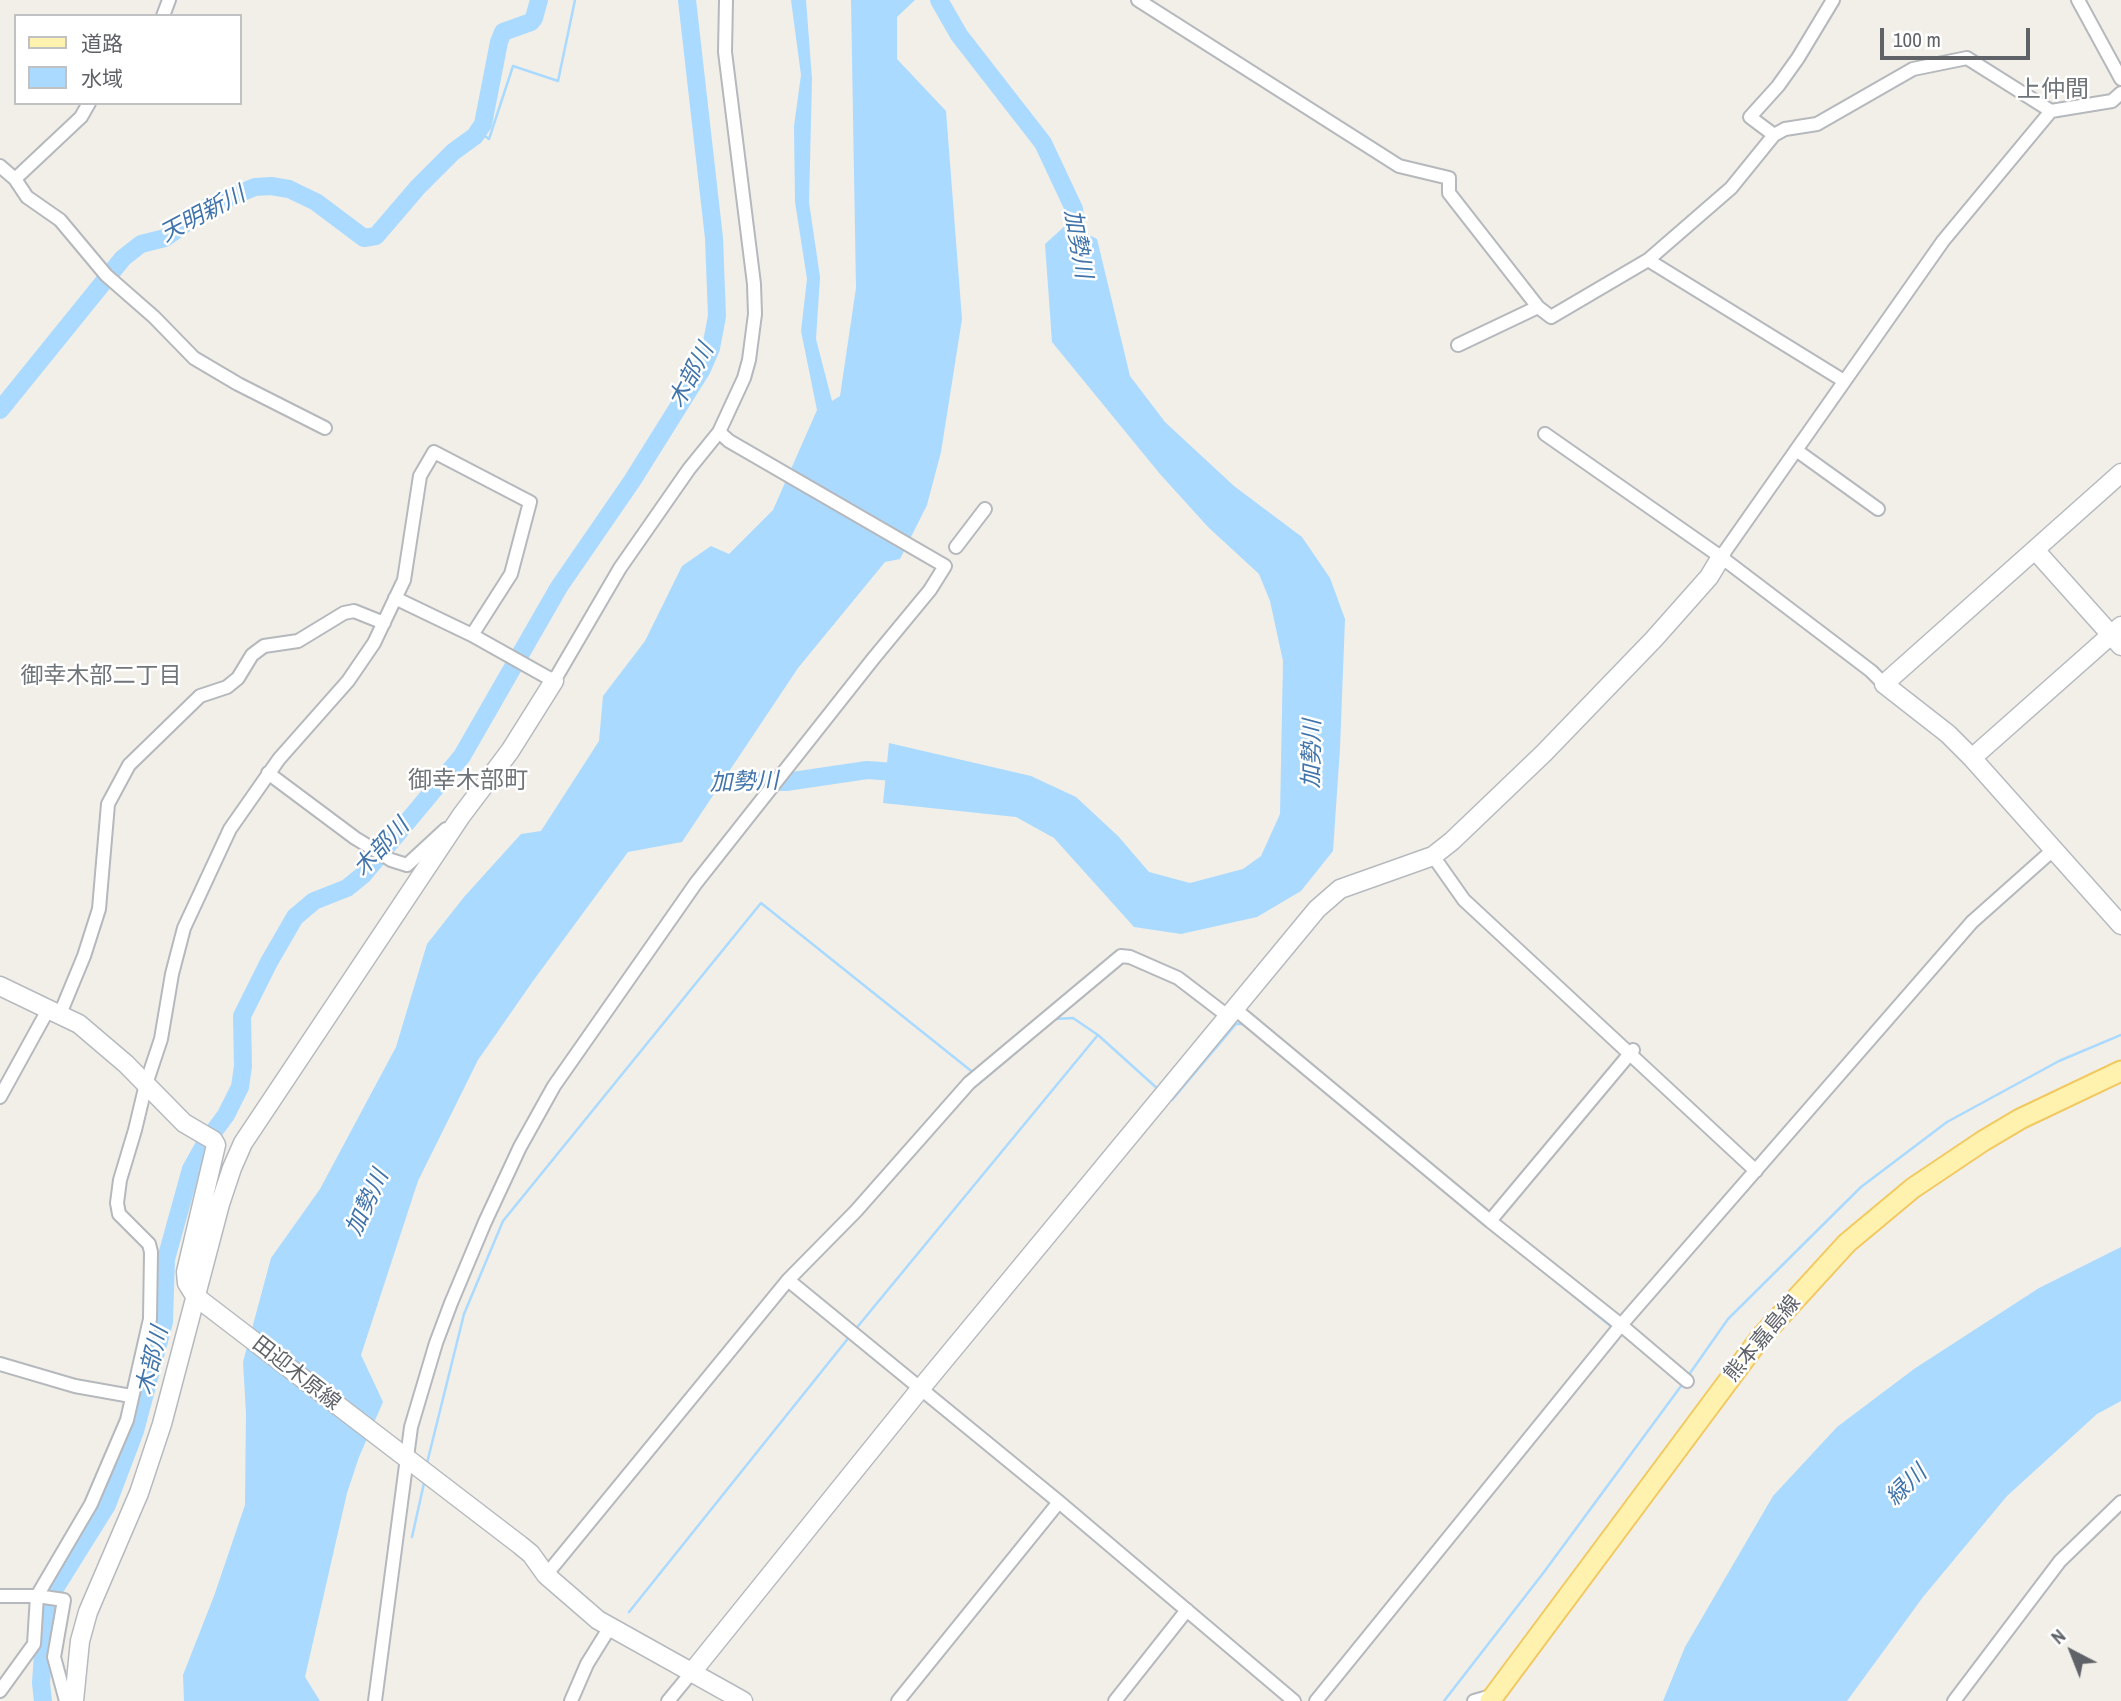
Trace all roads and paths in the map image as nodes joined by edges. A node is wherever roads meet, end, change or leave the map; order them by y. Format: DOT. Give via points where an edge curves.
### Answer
graph roads {
  1 [pos="726,0"];
  2 [pos="1138,0"];
  3 [pos="1833,0"];
  4 [pos="2078,0"];
  5 [pos="2121,79"];
  6 [pos="2121,93"];
  7 [pos="88,105"];
  8 [pos="2051,111"];
  9 [pos="1774,135"];
  10 [pos="0,166"];
  11 [pos="15,178"];
  12 [pos="1647,260"];
  13 [pos="1538,307"];
  14 [pos="1458,345"];
  15 [pos="1844,381"];
  16 [pos="325,428"];
  17 [pos="1545,434"];
  18 [pos="724,436"];
  19 [pos="1796,450"];
  20 [pos="2121,473"];
  21 [pos="985,509"];
  22 [pos="1878,509"];
  23 [pos="956,547"];
  24 [pos="2035,550"];
  25 [pos="1721,557"];
  26 [pos="395,598"];
  27 [pos="384,623"];
  28 [pos="472,635"];
  29 [pos="2118,636"];
  30 [pos="554,681"];
  31 [pos="1884,684"];
  32 [pos="1972,758"];
  33 [pos="268,773"];
  34 [pos="461,816"];
  35 [pos="2054,849"];
  36 [pos="1433,856"];
  37 [pos="2119,918"];
  38 [pos="0,986"];
  39 [pos="54,1011"];
  40 [pos="1232,1013"];
  41 [pos="1629,1055"];
  42 [pos="2121,1060"];
  43 [pos="2121,1070"];
  44 [pos="146,1084"];
  45 [pos="2094,1084"];
  46 [pos="0,1097"];
  47 [pos="1756,1171"];
  48 [pos="1490,1222"];
  49 [pos="788,1280"];
  50 [pos="202,1301"];
  51 [pos="1621,1325"];
  52 [pos="0,1364"];
  53 [pos="1687,1381"];
  54 [pos="921,1388"];
  55 [pos="131,1396"];
  56 [pos="407,1459"];
  57 [pos="1059,1502"];
  58 [pos="2121,1502"];
  59 [pos="546,1575"];
  60 [pos="0,1596"];
  61 [pos="41,1597"];
  62 [pos="1187,1610"];
  63 [pos="610,1627"];
  64 [pos="692,1672"];
  65 [pos="0,1691"];
  66 [pos="1493,1698"];
  67 [pos="66,1701"];
  68 [pos="74,1701"];
  69 [pos="375,1701"];
  70 [pos="571,1701"];
  71 [pos="668,1701"];
  72 [pos="743,1701"];
  73 [pos="898,1701"];
  74 [pos="1115,1701"];
  75 [pos="1294,1701"];
  76 [pos="1316,1701"];
  77 [pos="1474,1701"];
  78 [pos="1954,1701"];
  1 -- 18 [label="street" via="725,52 755,314 749,360"];
  2 -- 13 [label="street" via="1399,166 1449,178 1449,193"];
  3 -- 9 [label="street" via="1798,58 1750,117"];
  4 -- 5 [label="street"];
  6 -- 8 [label="street" via="2112,101"];
  7 -- 11 [label="street" via="81,117"];
  8 -- 9 [label="street" via="1967,58 1913,69 1817,124"];
  8 -- 15 [label="street" via="1943,241"];
  9 -- 12 [label="street" via="1731,188"];
  10 -- 11 [label="street"];
  11 -- 16 [label="street" via="27,197 60,220 106,275 194,358"];
  12 -- 13 [label="street" via="1551,317"];
  12 -- 15 [label="street"];
  13 -- 14 [label="street"];
  15 -- 19 [label="street"];
  17 -- 25 [label="street"];
  18 -- 30 [label="street" via="689,469 620,568"];
  18 -- 56 [label="street" via="945,566 696,883 554,1086 514,1160 451,1303 411,1427"];
  19 -- 22 [label="street"];
  19 -- 25 [label="street"];
  20 -- 24 [label="street"];
  21 -- 23 [label="street"];
  24 -- 29 [label="street"];
  24 -- 31 [label="street"];
  25 -- 31 [label="street"];
  25 -- 36 [label="street" via="1645,649 1544,753"];
  26 -- 27 [label="street"];
  26 -- 28 [label="street"];
  26 -- 28 [label="street" via="404,580 419,476 434,452 530,502 511,574"];
  27 -- 33 [label="street" via="348,681"];
  27 -- 39 [label="street" via="355,611 344,613 298,641 264,646 252,655 238,678 200,696 129,765 108,804 99,909 84,956"];
  28 -- 30 [label="street"];
  29 -- 32 [label="street"];
  30 -- 34 [label="street"];
  31 -- 32 [label="street"];
  32 -- 35 [label="street"];
  33 -- 34 [label="street" via="361,841 407,866"];
  33 -- 44 [label="street" via="230,829 184,928 161,1039"];
  34 -- 50 [label="street" via="243,1143 220,1204"];
  35 -- 37 [label="street"];
  35 -- 47 [label="street" via="1972,922"];
  36 -- 40 [label="street" via="1340,888 1317,909"];
  36 -- 41 [label="street" via="1464,900"];
  38 -- 39 [label="street"];
  39 -- 44 [label="street" via="100,1040"];
  39 -- 46 [label="street"];
  40 -- 48 [label="street"];
  40 -- 49 [label="street" via="1178,978 1121,956 968,1083 856,1211"];
  40 -- 54 [label="street"];
  41 -- 47 [label="street" via="1634,1048"];
  41 -- 48 [label="street"];
  42 -- 45 [label="street"];
  43 -- 45 [label="main road, 熊本嘉島線"];
  44 -- 50 [label="street" via="184,1123 216,1145 186,1272 187,1283"];
  44 -- 55 [label="street" via="117,1203 119,1214 149,1244 151,1252 150,1320"];
  45 -- 66 [label="main road, 熊本嘉島線" via="2020,1119 1964,1153 1847,1243 1761,1337"];
  47 -- 51 [label="street"];
  48 -- 51 [label="street"];
  49 -- 54 [label="street"];
  49 -- 59 [label="street"];
  50 -- 56 [label="street, 田迎木原線"];
  50 -- 68 [label="street" via="139,1493 88,1612"];
  51 -- 53 [label="street"];
  51 -- 76 [label="street"];
  52 -- 55 [label="street" via="75,1386"];
  54 -- 57 [label="street"];
  54 -- 64 [label="street"];
  55 -- 61 [label="street" via="127,1420 91,1504"];
  56 -- 59 [label="street, 田迎木原線" via="531,1554"];
  56 -- 69 [label="street"];
  57 -- 62 [label="street"];
  57 -- 73 [label="street"];
  58 -- 78 [label="street" via="2060,1561"];
  59 -- 63 [label="street, 田迎木原線"];
  60 -- 61 [label="street"];
  61 -- 65 [label="street" via="34,1644"];
  61 -- 67 [label="street" via="64,1601 54,1657"];
  62 -- 74 [label="street"];
  62 -- 75 [label="street"];
  63 -- 64 [label="street, 田迎木原線"];
  63 -- 70 [label="street"];
  64 -- 71 [label="street"];
  64 -- 72 [label="street, 田迎木原線"];
  66 -- 77 [label="street"];
}
